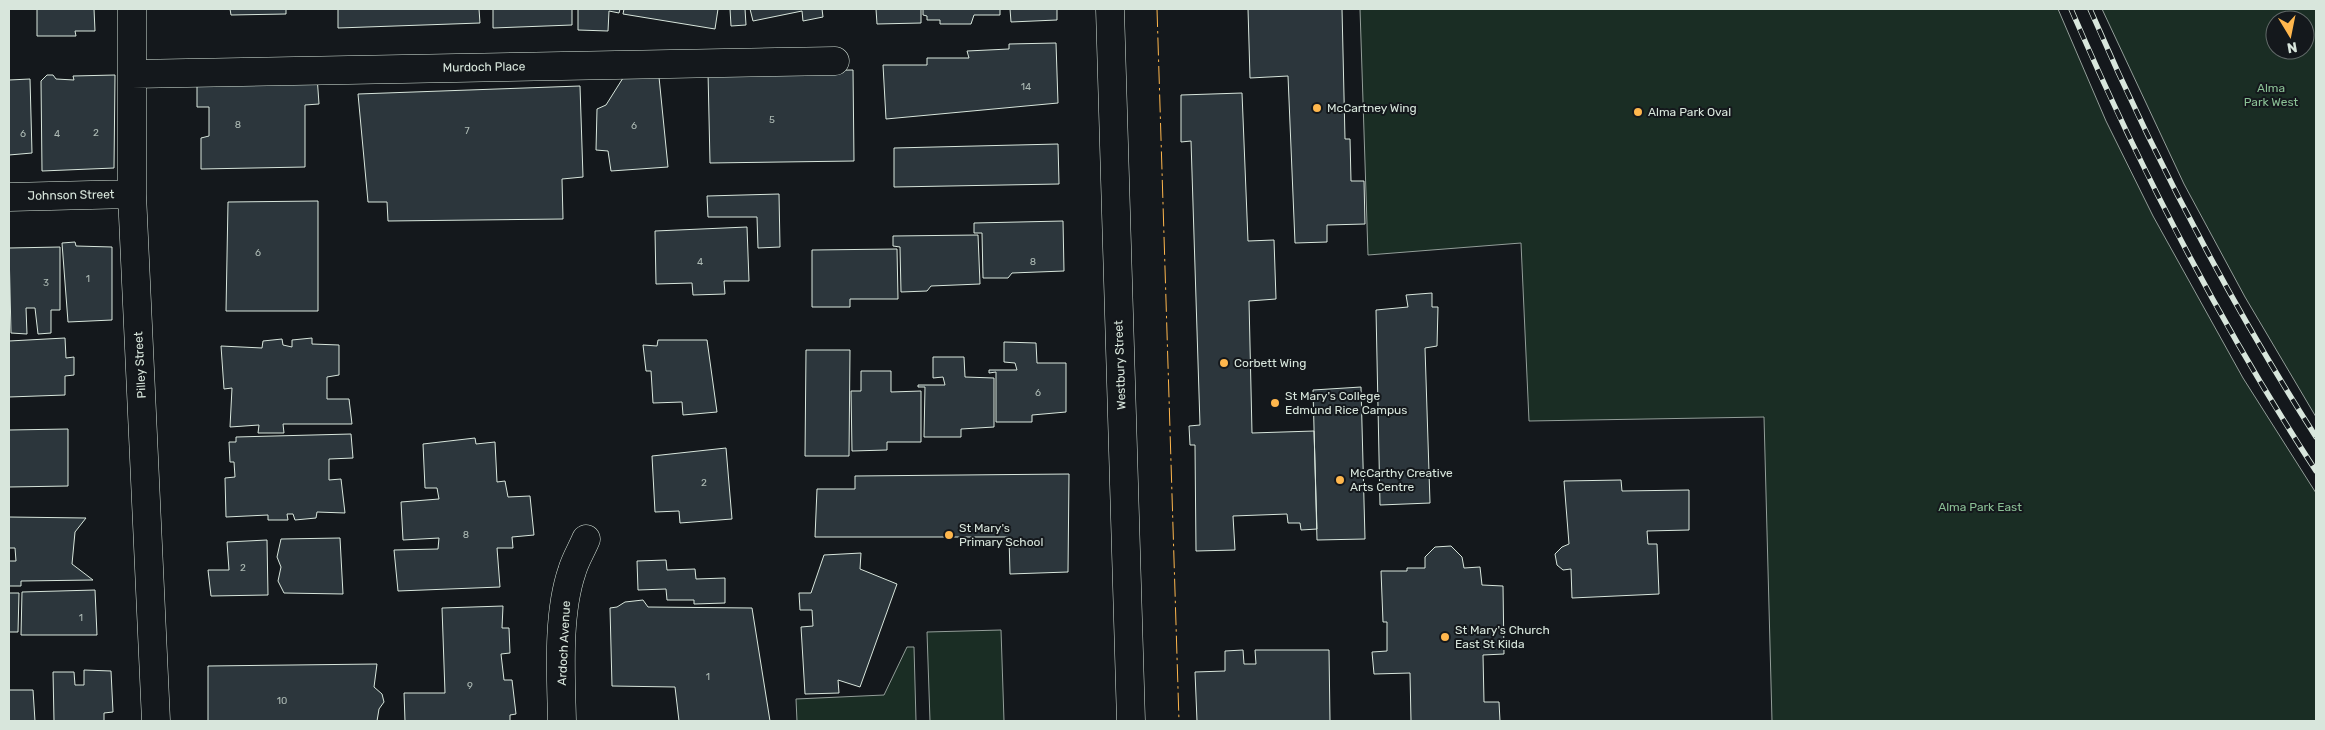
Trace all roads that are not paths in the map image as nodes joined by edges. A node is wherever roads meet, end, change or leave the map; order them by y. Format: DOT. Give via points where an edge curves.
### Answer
graph roads {
  1 [pos="132,9"];
  2 [pos="1110,9"];
  3 [pos="835,61"];
  4 [pos="132,74"];
  5 [pos="132,194"];
  6 [pos="9,197"];
  7 [pos="586,539"];
  8 [pos="156,721"];
  9 [pos="562,721"];
  10 [pos="1130,721"];
  1 -- 4 [label="street, Pilley Street"];
  2 -- 10 [label="street, Westbury Street"];
  3 -- 4 [label="street, Murdoch Place"];
  4 -- 5 [label="street, Pilley Street"];
  5 -- 6 [label="street, Johnson Street"];
  5 -- 8 [label="street, Pilley Street"];
  7 -- 9 [label="street, Ardoch Avenue" via="572,570 567,592 563,628"];
}
